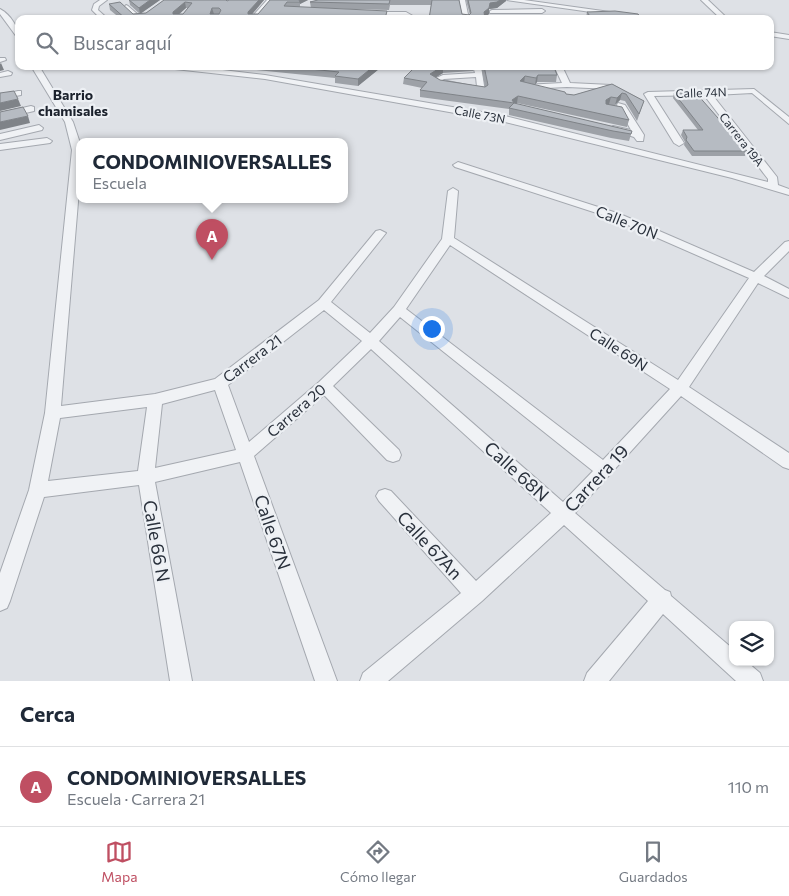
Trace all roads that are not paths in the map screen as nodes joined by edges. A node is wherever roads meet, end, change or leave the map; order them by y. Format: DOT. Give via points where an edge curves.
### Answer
graph roads {
  1 [pos="104,0"];
  2 [pos="270,0"];
  3 [pos="462,0"];
  4 [pos="510,0"];
  5 [pos="704,0"];
  6 [pos="528,2"];
  7 [pos="500,4"];
  8 [pos="126,7"];
  9 [pos="364,8"];
  10 [pos="0,11"];
  11 [pos="532,11"];
  12 [pos="492,12"];
  13 [pos="502,12"];
  14 [pos="578,12"];
  15 [pos="101,15"];
  16 [pos="137,15"];
  17 [pos="257,15"];
  18 [pos="408,15"];
  19 [pos="465,15"];
  20 [pos="534,15"];
  21 [pos="627,15"];
  22 [pos="721,15"];
  23 [pos="15,31"];
  24 [pos="774,35"];
  25 [pos="789,37"];
  26 [pos="37,70"];
  27 [pos="202,70"];
  28 [pos="477,70"];
  29 [pos="560,70"];
  30 [pos="478,75"];
  31 [pos="566,86"];
  32 [pos="711,92"];
  33 [pos="18,93"];
  34 [pos="551,94"];
  35 [pos="586,95"];
  36 [pos="0,97"];
  37 [pos="31,109"];
  38 [pos="609,109"];
  39 [pos="0,116"];
  40 [pos="789,121"];
  41 [pos="602,127"];
  42 [pos="39,128"];
  43 [pos="639,135"];
  44 [pos="0,137"];
  45 [pos="47,141"];
  46 [pos="679,143"];
  47 [pos="76,146"];
  48 [pos="0,147"];
  49 [pos="633,150"];
  50 [pos="76,161"];
  51 [pos="458,165"];
  52 [pos="773,186"];
  53 [pos="453,191"];
  54 [pos="789,192"];
  55 [pos="380,233"];
  56 [pos="448,239"];
  57 [pos="789,244"];
  58 [pos="756,277"];
  59 [pos="789,294"];
  60 [pos="324,303"];
  61 [pos="399,310"];
  62 [pos="372,340"];
  63 [pos="220,383"];
  64 [pos="324,386"];
  65 [pos="680,388"];
  66 [pos="155,400"];
  67 [pos="53,413"];
  68 [pos="246,454"];
  69 [pos="393,456"];
  70 [pos="789,462"];
  71 [pos="604,470"];
  72 [pos="146,477"];
  73 [pos="38,490"];
  74 [pos="385,496"];
  75 [pos="564,513"];
  76 [pos="475,594"];
  77 [pos="663,599"];
  78 [pos="0,601"];
  79 [pos="181,681"];
  80 [pos="326,681"];
  81 [pos="371,681"];
  82 [pos="595,681"];
  83 [pos="752,681"];
  1 -- 15 [label="street" via="96,5 95,10"];
  2 -- 17 [label="street"];
  3 -- 19 [label="street"];
  4 -- 6 [label="street"];
  5 -- 22 [label="street"];
  6 -- 11 [label="street"];
  6 -- 21 [label="street"];
  7 -- 13 [label="street"];
  8 -- 16 [label="street"];
  9 -- 18 [label="street" via="363,14"];
  10 -- 23 [label="street"];
  11 -- 13 [label="street"];
  11 -- 14 [label="street"];
  11 -- 20 [label="street"];
  12 -- 13 [label="street"];
  24 -- 25 [label="street"];
  26 -- 47 [label="street" via="69,122"];
  27 -- 49 [label="street, Calle 73N" via="452,108"];
  28 -- 30 [label="street"];
  29 -- 31 [label="street"];
  30 -- 30 [label="street" via="482,90 436,80 443,77"];
  31 -- 34 [label="street" via="525,87"];
  31 -- 35 [label="street" via="611,87"];
  32 -- 40 [label="street, Calle 74N" via="754,91"];
  32 -- 46 [label="street, Calle 74N" via="648,94"];
  32 -- 52 [label="street, Carrera 19A" via="710,97 774,179"];
  33 -- 36 [label="street"];
  37 -- 39 [label="street"];
  38 -- 43 [label="street" via="622,108"];
  41 -- 43 [label="street"];
  42 -- 44 [label="street"];
  43 -- 49 [label="street" via="639,144"];
  45 -- 48 [label="street"];
  49 -- 52 [label="street, Calle 73N"];
  50 -- 67 [label="street"];
  51 -- 58 [label="street, Calle 70N" via="616,216"];
  52 -- 54 [label="street, Calle 73N"];
  53 -- 56 [label="street, Carrera 20"];
  55 -- 60 [label="street, Carrera 21"];
  56 -- 61 [label="street, Carrera 20"];
  56 -- 65 [label="street, Calle 69N"];
  57 -- 58 [label="street, Carrera 19"];
  58 -- 59 [label="street, Calle 70N"];
  58 -- 65 [label="street, Carrera 19"];
  60 -- 62 [label="street, Calle 68N"];
  60 -- 63 [label="street, Carrera 21"];
  61 -- 62 [label="street, Carrera 20"];
  61 -- 71 [label="street"];
  62 -- 64 [label="street, Carrera 20"];
  62 -- 75 [label="street, Calle 68N"];
  63 -- 66 [label="street, Carrera 21"];
  63 -- 68 [label="street, Calle 67N"];
  64 -- 68 [label="street, Carrera 20"];
  64 -- 69 [label="street"];
  65 -- 70 [label="street, Calle 69N"];
  65 -- 71 [label="street, Carrera 19"];
  66 -- 67 [label="street, Carrera 21"];
  66 -- 72 [label="street, Calle 66 N"];
  67 -- 73 [label="street"];
  68 -- 72 [label="street, Carrera 20"];
  68 -- 80 [label="street, Calle 67N"];
  71 -- 75 [label="street, Carrera 19"];
  72 -- 73 [label="street, Carrera 20"];
  72 -- 79 [label="street, Calle 66 N"];
  73 -- 78 [label="street"];
  74 -- 76 [label="street, Calle 67An"];
  75 -- 76 [label="street, Carrera 19"];
  75 -- 77 [label="street, Calle 68N"];
  76 -- 81 [label="street, Carrera 19"];
  77 -- 82 [label="street"];
  77 -- 83 [label="street, Calle 68N"];
}
